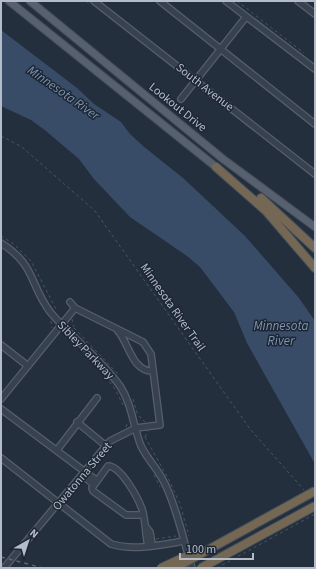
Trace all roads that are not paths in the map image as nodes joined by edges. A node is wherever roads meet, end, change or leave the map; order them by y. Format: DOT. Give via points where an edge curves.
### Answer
graph roads {
  1 [pos="9,1"];
  2 [pos="30,1"];
  3 [pos="36,1"];
  4 [pos="94,1"];
  5 [pos="160,1"];
  6 [pos="226,1"];
  7 [pos="298,1"];
  8 [pos="315,14"];
  9 [pos="246,17"];
  10 [pos="62,26"];
  11 [pos="221,49"];
  12 [pos="315,69"];
  13 [pos="196,80"];
  14 [pos="181,99"];
  15 [pos="315,124"];
  16 [pos="216,167"];
  17 [pos="314,171"];
  18 [pos="315,227"];
  19 [pos="1,243"];
  20 [pos="315,248"];
  21 [pos="315,268"];
  22 [pos="70,302"];
  23 [pos="75,308"];
  24 [pos="62,324"];
  25 [pos="115,328"];
  26 [pos="1,345"];
  27 [pos="28,366"];
  28 [pos="153,371"];
  29 [pos="97,398"];
  30 [pos="1,399"];
  31 [pos="1,409"];
  32 [pos="77,422"];
  33 [pos="136,428"];
  34 [pos="106,445"];
  35 [pos="57,450"];
  36 [pos="1,458"];
  37 [pos="84,473"];
  38 [pos="95,482"];
  39 [pos="315,491"];
  40 [pos="59,504"];
  41 [pos="315,506"];
  42 [pos="143,515"];
  43 [pos="181,541"];
  44 [pos="150,544"];
  45 [pos="215,545"];
  46 [pos="188,557"];
  47 [pos="4,568"];
  48 [pos="161,568"];
  49 [pos="175,568"];
  50 [pos="192,568"];
  51 [pos="196,568"];
  52 [pos="201,568"];
  1 -- 16 [label="main road, Lookout Drive"];
  2 -- 10 [label="main road, Lookout Drive"];
  3 -- 10 [label="main road"];
  4 -- 13 [label="street, South Avenue"];
  5 -- 11 [label="street"];
  6 -- 9 [label="street"];
  7 -- 8 [label="street"];
  9 -- 11 [label="street"];
  9 -- 12 [label="street"];
  10 -- 18 [label="main road, Lookout Drive" via="223,159"];
  11 -- 13 [label="street"];
  11 -- 15 [label="street"];
  13 -- 14 [label="street"];
  13 -- 17 [label="street, South Avenue"];
  16 -- 20 [label="highway" via="251,190"];
  16 -- 21 [label="highway" via="266,211"];
  19 -- 24 [label="street, Sibley Parkway" via="23,261 46,306"];
  22 -- 23 [label="street"];
  23 -- 24 [label="street"];
  23 -- 25 [label="street"];
  24 -- 27 [label="street"];
  24 -- 33 [label="street, Sibley Parkway" via="121,387"];
  25 -- 28 [label="street" via="134,359 142,367"];
  25 -- 28 [label="street" via="148,347"];
  26 -- 27 [label="street"];
  27 -- 30 [label="street"];
  28 -- 33 [label="street, Owatonna Street" via="160,425"];
  29 -- 32 [label="street"];
  31 -- 35 [label="street"];
  32 -- 34 [label="street"];
  32 -- 35 [label="street"];
  33 -- 34 [label="street, Owatonna Street"];
  33 -- 43 [label="street, Sibley Parkway" via="144,452 160,474 169,493"];
  34 -- 37 [label="street, Owatonna Street"];
  35 -- 37 [label="street"];
  36 -- 40 [label="street"];
  37 -- 38 [label="street"];
  37 -- 40 [label="street, Owatonna Street"];
  38 -- 42 [label="street" via="93,491 120,512 126,515"];
  38 -- 42 [label="street" via="108,466 116,468 137,499"];
  39 -- 45 [label="highway, bridge"];
  40 -- 44 [label="street" via="111,544 129,548"];
  40 -- 47 [label="street, Owatonna Street"];
  41 -- 52 [label="highway, bridge"];
  42 -- 44 [label="street"];
  43 -- 44 [label="street"];
  43 -- 46 [label="street, Sibley Parkway"];
  45 -- 48 [label="highway, bridge"];
  45 -- 49 [label="highway, bridge"];
  46 -- 50 [label="street, Sibley Parkway"];
  46 -- 51 [label="street, Sibley Parkway"];
}
